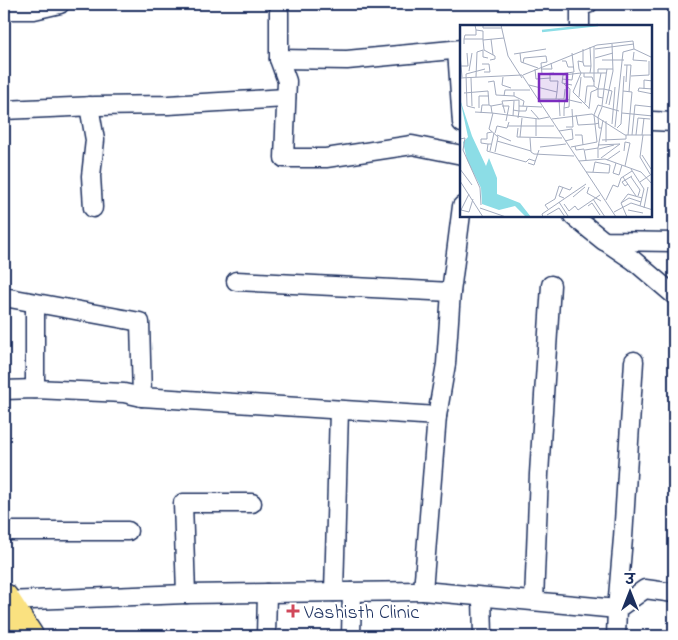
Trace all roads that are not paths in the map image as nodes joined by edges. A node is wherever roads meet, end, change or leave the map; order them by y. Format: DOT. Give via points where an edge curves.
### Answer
graph roads {
  1 [pos="60,4"];
  2 [pos="588,4"];
  3 [pos="4,10"];
  4 [pos="280,12"];
  5 [pos="580,25"];
  6 [pos="459,50"];
  7 [pos="279,59"];
  8 [pos="460,74"];
  9 [pos="286,98"];
  10 [pos="89,106"];
  11 [pos="4,110"];
  12 [pos="653,121"];
  13 [pos="674,122"];
  14 [pos="460,155"];
  15 [pos="93,208"];
  16 [pos="460,218"];
  17 [pos="575,218"];
  18 [pos="604,241"];
  19 [pos="674,242"];
  20 [pos="236,281"];
  21 [pos="551,285"];
  22 [pos="451,292"];
  23 [pos="674,295"];
  24 [pos="4,297"];
  25 [pos="36,303"];
  26 [pos="634,360"];
  27 [pos="36,389"];
  28 [pos="4,390"];
  29 [pos="142,397"];
  30 [pos="339,410"];
  31 [pos="437,416"];
  32 [pos="252,503"];
  33 [pos="4,531"];
  34 [pos="128,531"];
  35 [pos="423,591"];
  36 [pos="334,592"];
  37 [pos="352,592"];
  38 [pos="674,592"];
  39 [pos="267,593"];
  40 [pos="186,594"];
  41 [pos="482,597"];
  42 [pos="5,600"];
  43 [pos="534,601"];
  44 [pos="617,609"];
  45 [pos="29,636"];
  46 [pos="266,636"];
  47 [pos="350,636"];
  48 [pos="483,636"];
  49 [pos="616,636"];
  1 -- 3 [label="street" via="34,10"];
  2 -- 5 [label="street" via="580,5"];
  4 -- 7 [label="street"];
  6 -- 7 [label="street" via="347,60"];
  6 -- 8 [label="street"];
  7 -- 9 [label="street" via="287,80"];
  9 -- 10 [label="street"];
  9 -- 14 [label="street" via="284,158 326,158 412,145"];
  10 -- 11 [label="street"];
  10 -- 15 [label="street" via="94,140"];
  12 -- 13 [label="street"];
  16 -- 22 [label="street"];
  17 -- 18 [label="street"];
  18 -- 19 [label="street"];
  18 -- 23 [label="street"];
  20 -- 22 [label="street"];
  21 -- 43 [label="street"];
  22 -- 31 [label="street" via="446,364"];
  24 -- 25 [label="street"];
  25 -- 27 [label="street"];
  25 -- 29 [label="street" via="140,322"];
  26 -- 44 [label="street"];
  27 -- 28 [label="street"];
  27 -- 29 [label="street" via="124,393"];
  29 -- 30 [label="street"];
  30 -- 31 [label="street"];
  30 -- 36 [label="street"];
  31 -- 35 [label="street"];
  32 -- 40 [label="street" via="183,503"];
  33 -- 34 [label="street"];
  35 -- 37 [label="street"];
  35 -- 41 [label="street"];
  36 -- 37 [label="street"];
  36 -- 39 [label="street"];
  37 -- 47 [label="street"];
  38 -- 44 [label="street" via="645,590"];
  39 -- 40 [label="street"];
  39 -- 46 [label="street"];
  40 -- 42 [label="street"];
  41 -- 43 [label="street"];
  41 -- 48 [label="street"];
  42 -- 45 [label="highway"];
  43 -- 44 [label="street"];
  44 -- 49 [label="street"];
}
